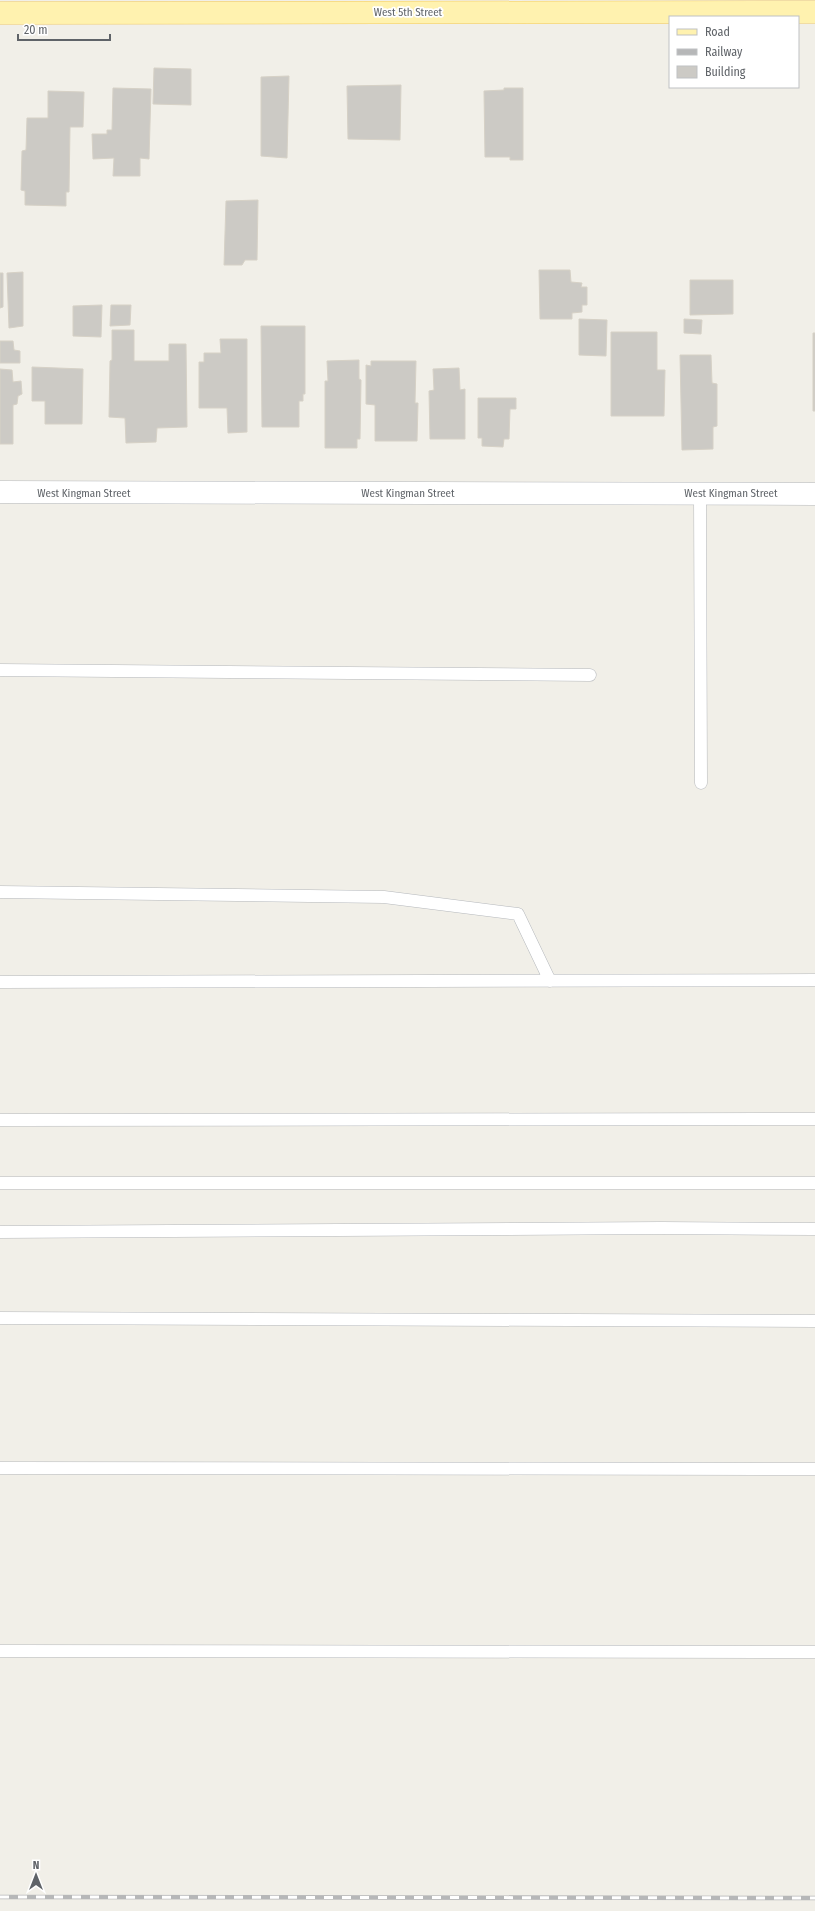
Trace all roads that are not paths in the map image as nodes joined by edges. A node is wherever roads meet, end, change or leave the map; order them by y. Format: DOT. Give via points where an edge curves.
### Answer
graph roads {
  1 [pos="66,6"];
  2 [pos="217,6"];
  3 [pos="745,6"];
  4 [pos="815,12"];
  5 [pos="0,13"];
  6 [pos="0,492"];
  7 [pos="700,493"];
  8 [pos="815,494"];
  9 [pos="0,670"];
  10 [pos="590,675"];
  11 [pos="701,783"];
  12 [pos="0,892"];
  13 [pos="815,980"];
  14 [pos="550,981"];
  15 [pos="0,982"];
  16 [pos="815,1119"];
  17 [pos="0,1120"];
  18 [pos="0,1183"];
  19 [pos="815,1183"];
  20 [pos="815,1228"];
  21 [pos="0,1232"];
  22 [pos="0,1318"];
  23 [pos="815,1321"];
  24 [pos="0,1468"];
  25 [pos="815,1469"];
  26 [pos="0,1651"];
  27 [pos="815,1652"];
  1 -- 2 [label="main road, West 5th Street"];
  1 -- 5 [label="main road, West 5th Street"];
  2 -- 3 [label="main road, West 5th Street"];
  3 -- 4 [label="main road, West 5th Street"];
  6 -- 7 [label="street, West Kingman Street"];
  7 -- 8 [label="street, West Kingman Street"];
  7 -- 11 [label="lane"];
  9 -- 10 [label="lane"];
  12 -- 14 [label="lane" via="384,897 518,914"];
  13 -- 14 [label="lane"];
  14 -- 15 [label="lane"];
  16 -- 17 [label="lane"];
  18 -- 19 [label="lane"];
  20 -- 21 [label="lane"];
  22 -- 23 [label="lane"];
  24 -- 25 [label="lane"];
  26 -- 27 [label="lane"];
}
